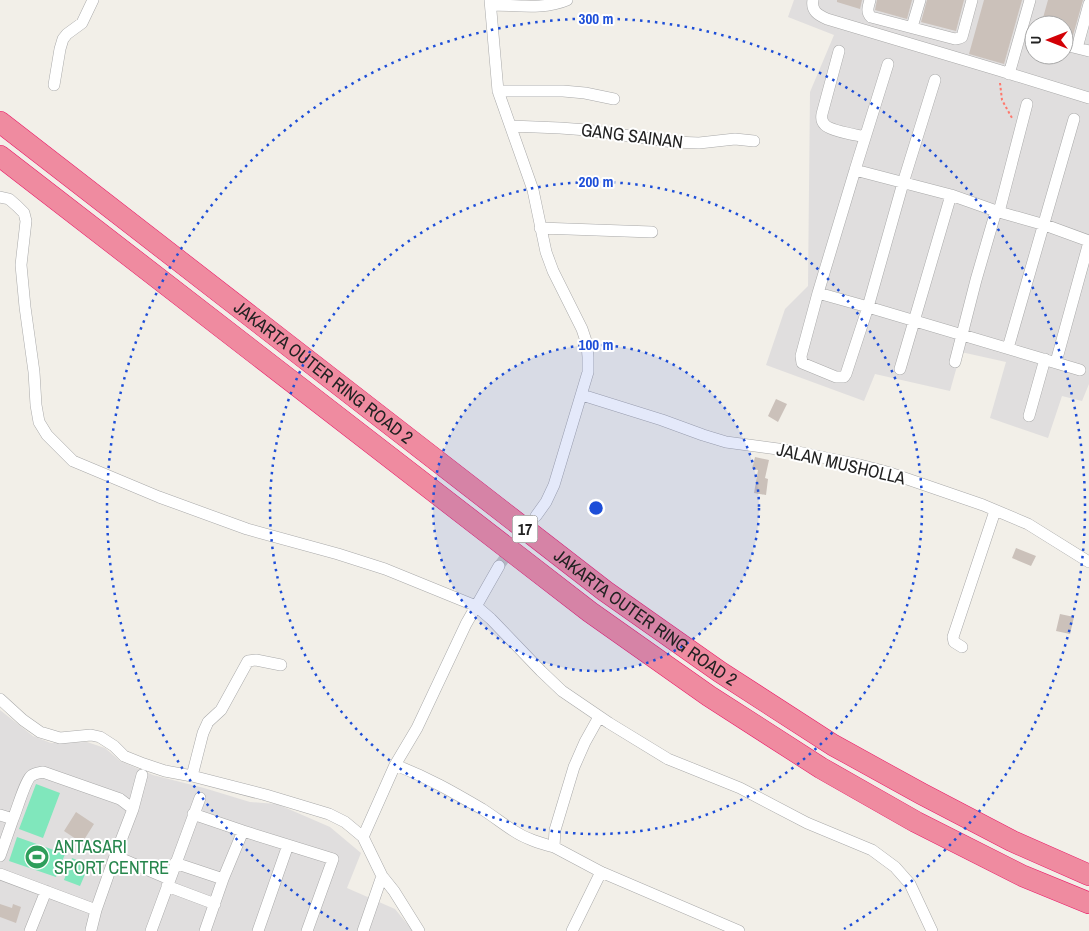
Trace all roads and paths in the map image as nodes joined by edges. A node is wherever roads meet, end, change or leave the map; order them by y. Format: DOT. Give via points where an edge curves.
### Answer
graph roads {
  1 [pos="93,0"];
  2 [pos="567,0"];
  3 [pos="813,0"];
  4 [pos="870,0"];
  5 [pos="920,0"];
  6 [pos="972,0"];
  7 [pos="1030,0"];
  8 [pos="491,2"];
  9 [pos="1089,4"];
  10 [pos="912,27"];
  11 [pos="1074,47"];
  12 [pos="1077,48"];
  13 [pos="1089,51"];
  14 [pos="839,52"];
  15 [pos="888,64"];
  16 [pos="1004,72"];
  17 [pos="935,80"];
  18 [pos="54,85"];
  19 [pos="498,91"];
  20 [pos="614,98"];
  21 [pos="1089,98"];
  22 [pos="1027,104"];
  23 [pos="1074,119"];
  24 [pos="0,122"];
  25 [pos="511,126"];
  26 [pos="1020,130"];
  27 [pos="865,137"];
  28 [pos="754,141"];
  29 [pos="0,156"];
  30 [pos="855,170"];
  31 [pos="903,183"];
  32 [pos="950,195"];
  33 [pos="0,197"];
  34 [pos="998,212"];
  35 [pos="1044,225"];
  36 [pos="540,228"];
  37 [pos="652,232"];
  38 [pos="1089,242"];
  39 [pos="818,293"];
  40 [pos="868,307"];
  41 [pos="914,322"];
  42 [pos="962,335"];
  43 [pos="1008,348"];
  44 [pos="1051,361"];
  45 [pos="955,362"];
  46 [pos="900,369"];
  47 [pos="1080,370"];
  48 [pos="582,395"];
  49 [pos="1029,416"];
  50 [pos="995,511"];
  51 [pos="536,516"];
  52 [pos="1089,562"];
  53 [pos="499,566"];
  54 [pos="476,606"];
  55 [pos="962,647"];
  56 [pos="281,665"];
  57 [pos="0,699"];
  58 [pos="599,717"];
  59 [pos="395,765"];
  60 [pos="142,775"];
  61 [pos="192,776"];
  62 [pos="200,798"];
  63 [pos="133,809"];
  64 [pos="193,814"];
  65 [pos="0,815"];
  66 [pos="13,819"];
  67 [pos="243,831"];
  68 [pos="363,837"];
  69 [pos="288,845"];
  70 [pos="554,847"];
  71 [pos="0,856"];
  72 [pos="115,856"];
  73 [pos="175,863"];
  74 [pos="600,872"];
  75 [pos="0,874"];
  76 [pos="1089,875"];
  77 [pos="382,876"];
  78 [pos="223,879"];
  79 [pos="168,882"];
  80 [pos="46,891"];
  81 [pos="1089,903"];
  82 [pos="215,904"];
  83 [pos="96,910"];
  84 [pos="90,930"];
  85 [pos="30,931"];
  86 [pos="150,931"];
  87 [pos="205,931"];
  88 [pos="258,931"];
  89 [pos="307,931"];
  90 [pos="363,931"];
  91 [pos="419,931"];
  92 [pos="572,931"];
  93 [pos="739,931"];
  94 [pos="932,931"];
  1 -- 18 [label="street" via="82,23 66,34"];
  2 -- 8 [label="street" via="549,5"];
  3 -- 16 [label="street" via="814,11 827,19"];
  4 -- 10 [label="street" via="868,15"];
  5 -- 10 [label="street"];
  6 -- 10 [label="street" via="960,38"];
  7 -- 16 [label="street"];
  8 -- 19 [label="street"];
  9 -- 12 [label="street"];
  11 -- 12 [label="street"];
  12 -- 13 [label="street"];
  14 -- 27 [label="street" via="822,121 830,128"];
  15 -- 27 [label="street"];
  16 -- 21 [label="street"];
  16 -- 26 [label="path" via="1002,100"];
  17 -- 31 [label="street"];
  19 -- 20 [label="street" via="537,90"];
  19 -- 25 [label="street"];
  22 -- 26 [label="street"];
  23 -- 35 [label="street"];
  24 -- 76 [label="highway, JAKARTA OUTER RING ROAD 2 / 17" via="597,585 720,672 833,745 922,794 1012,841"];
  25 -- 28 [label="street, GANG SAINAN" via="587,130 673,142"];
  25 -- 36 [label="street" via="533,190"];
  26 -- 34 [label="street"];
  27 -- 30 [label="street"];
  29 -- 81 [label="highway, JAKARTA OUTER RING ROAD 2 / 17" via="590,612 709,696 821,768 916,822 1023,876"];
  30 -- 31 [label="street"];
  30 -- 39 [label="street"];
  31 -- 32 [label="street"];
  31 -- 40 [label="street"];
  32 -- 34 [label="street"];
  32 -- 41 [label="street"];
  33 -- 54 [label="street" via="9,199 25,216 21,265 36,405 39,422 46,435 66,455 73,461 159,497 246,529 385,570"];
  34 -- 35 [label="street"];
  34 -- 42 [label="street"];
  35 -- 38 [label="street"];
  35 -- 43 [label="street"];
  36 -- 37 [label="street"];
  36 -- 48 [label="street" via="551,265 587,344 588,372"];
  38 -- 44 [label="street"];
  39 -- 40 [label="street"];
  39 -- 40 [label="street" via="801,360 805,366 836,377 846,374"];
  40 -- 41 [label="street"];
  41 -- 42 [label="street"];
  41 -- 46 [label="street"];
  42 -- 43 [label="street"];
  42 -- 45 [label="street"];
  43 -- 44 [label="street"];
  44 -- 47 [label="street"];
  44 -- 49 [label="street"];
  48 -- 50 [label="street, JALAN MUSHOLLA" via="726,442 793,451 887,472"];
  48 -- 51 [label="street" via="554,485"];
  50 -- 52 [label="street, JALAN MUSHOLLA" via="1028,524"];
  50 -- 55 [label="street" via="953,637 954,642"];
  53 -- 54 [label="street"];
  54 -- 58 [label="street" via="562,691"];
  54 -- 59 [label="street" via="417,728"];
  56 -- 61 [label="street" via="248,661 221,710 202,733"];
  57 -- 61 [label="street" via="40,732 60,738 100,737 124,756 165,771"];
  58 -- 70 [label="street" via="574,767 555,830"];
  58 -- 94 [label="street" via="668,759 740,788 808,823 872,850 895,867 910,884"];
  59 -- 68 [label="street"];
  59 -- 70 [label="street" via="452,791 514,832"];
  60 -- 63 [label="street"];
  61 -- 68 [label="street" via="329,814"];
  62 -- 64 [label="street"];
  63 -- 66 [label="street" via="120,800 43,772 29,778"];
  63 -- 72 [label="street"];
  64 -- 67 [label="street"];
  64 -- 73 [label="street"];
  65 -- 66 [label="street"];
  66 -- 71 [label="street"];
  67 -- 69 [label="street"];
  67 -- 78 [label="street"];
  68 -- 77 [label="street"];
  69 -- 88 [label="street"];
  69 -- 89 [label="street" via="333,859"];
  70 -- 74 [label="street"];
  72 -- 79 [label="street"];
  72 -- 83 [label="street"];
  73 -- 78 [label="street"];
  73 -- 79 [label="street"];
  74 -- 92 [label="street"];
  74 -- 93 [label="street"];
  75 -- 80 [label="street"];
  77 -- 90 [label="street"];
  77 -- 91 [label="street"];
  78 -- 82 [label="street"];
  79 -- 82 [label="street"];
  79 -- 86 [label="street"];
  80 -- 83 [label="street"];
  80 -- 85 [label="street"];
  82 -- 87 [label="street"];
  83 -- 84 [label="street"];
}
